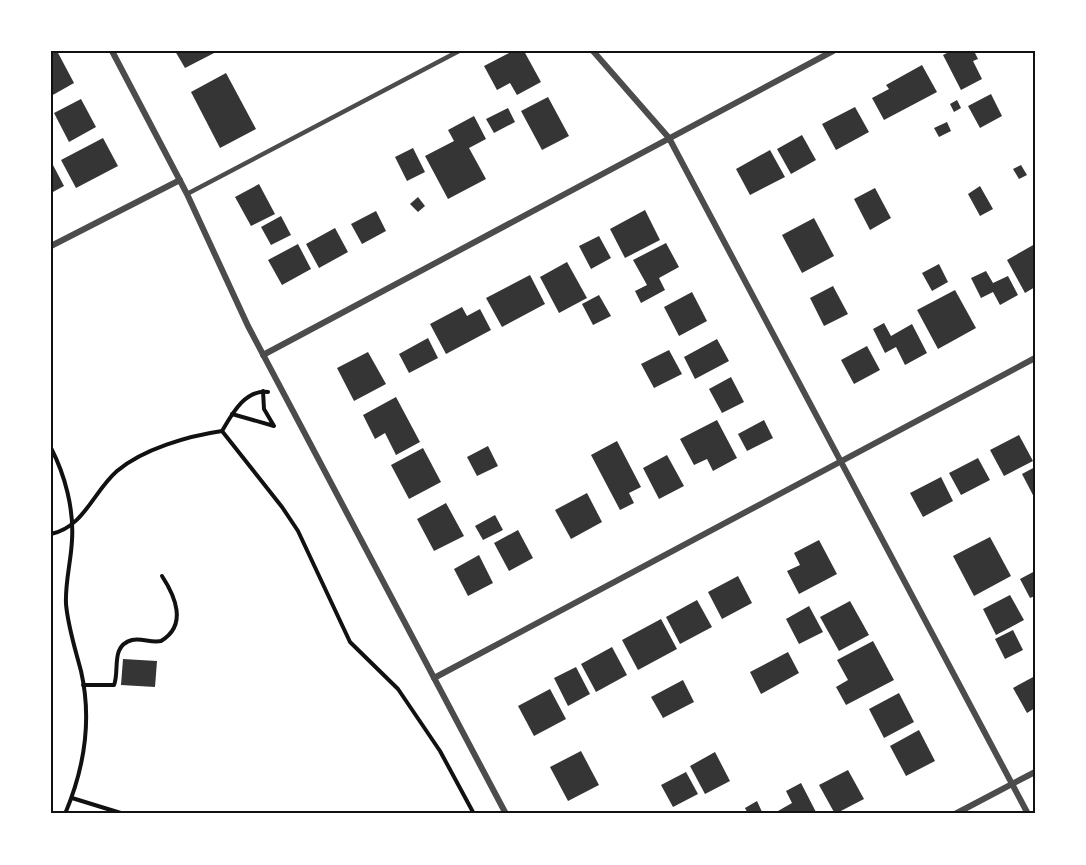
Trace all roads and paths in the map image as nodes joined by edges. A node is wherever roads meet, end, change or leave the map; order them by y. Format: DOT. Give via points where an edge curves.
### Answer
graph roads {
  1 [pos="112,51"];
  2 [pos="459,51"];
  3 [pos="593,51"];
  4 [pos="833,51"];
  5 [pos="669,138"];
  6 [pos="180,180"];
  7 [pos="187,194"];
  8 [pos="51,246"];
  9 [pos="263,355"];
  10 [pos="1035,358"];
  11 [pos="262,391"];
  12 [pos="283,394"];
  13 [pos="232,414"];
  14 [pos="222,431"];
  15 [pos="51,448"];
  16 [pos="841,461"];
  17 [pos="73,526"];
  18 [pos="51,534"];
  19 [pos="162,576"];
  20 [pos="434,678"];
  21 [pos="83,686"];
  22 [pos="1035,772"];
  23 [pos="1013,784"];
  24 [pos="72,798"];
  25 [pos="65,814"];
  26 [pos="124,814"];
  27 [pos="474,814"];
  28 [pos="506,814"];
  29 [pos="955,814"];
  30 [pos="1028,814"];
  1 -- 6 [label="street"];
  2 -- 7 [label="lane"];
  3 -- 5 [label="street"];
  4 -- 5 [label="street"];
  5 -- 9 [label="street"];
  5 -- 16 [label="street"];
  6 -- 7 [label="street"];
  6 -- 8 [label="street"];
  7 -- 9 [label="street"];
  9 -- 12 [label="street"];
  10 -- 16 [label="street"];
  11 -- 12 [label="path"];
  11 -- 13 [label="path" via="243,400"];
  11 -- 13 [label="path" via="264,409 274,426"];
  12 -- 20 [label="street"];
  13 -- 14 [label="path"];
  14 -- 17 [label="path" via="172,445 120,469"];
  14 -- 27 [label="path" via="297,531 350,642 398,689 440,751"];
  15 -- 17 [label="path" via="63,475"];
  16 -- 20 [label="street"];
  16 -- 23 [label="street"];
  17 -- 18 [label="path"];
  17 -- 21 [label="path" via="66,604"];
  19 -- 21 [label="path" via="177,606 171,633 161,641 134,640 122,646 118,650 114,685"];
  20 -- 28 [label="street"];
  21 -- 24 [label="path" via="85,748"];
  22 -- 23 [label="street"];
  23 -- 29 [label="street"];
  23 -- 30 [label="street"];
  24 -- 25 [label="path"];
  24 -- 26 [label="path"];
}
